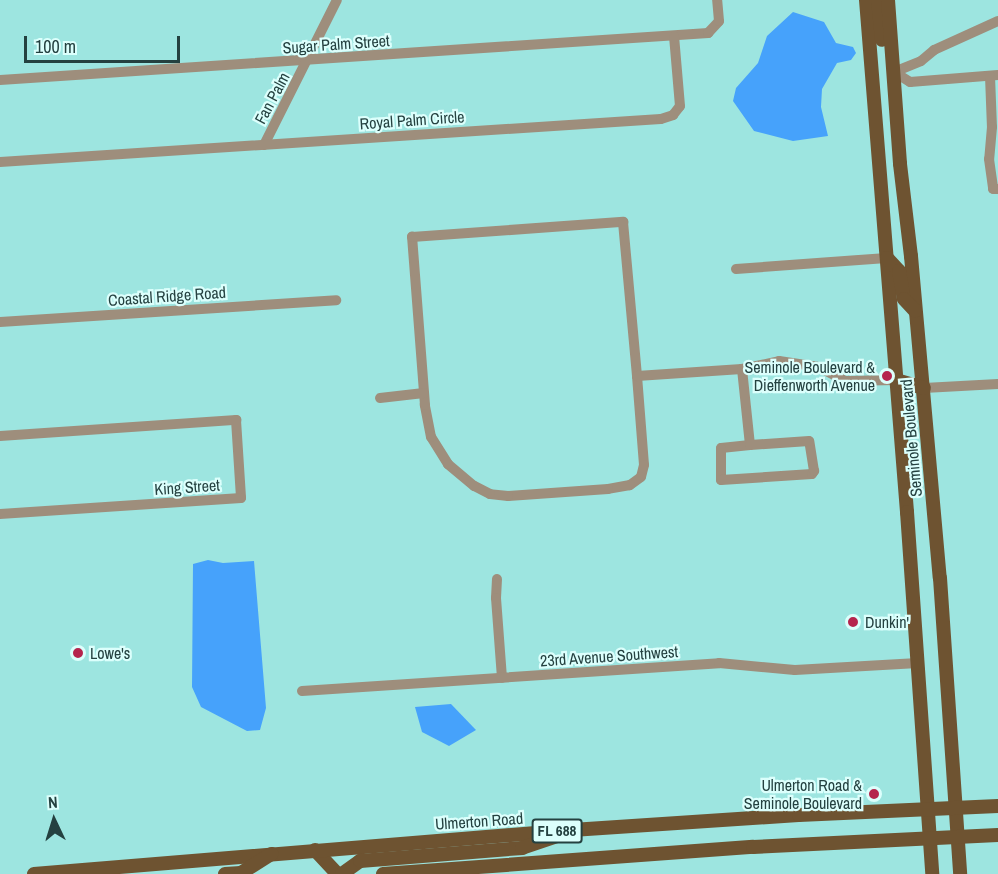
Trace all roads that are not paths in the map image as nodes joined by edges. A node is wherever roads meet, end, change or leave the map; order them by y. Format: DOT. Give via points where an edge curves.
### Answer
graph roads {
  1 [pos="337,0"];
  2 [pos="717,0"];
  3 [pos="866,0"];
  4 [pos="878,0"];
  5 [pos="888,0"];
  6 [pos="998,21"];
  7 [pos="674,36"];
  8 [pos="308,60"];
  9 [pos="894,72"];
  10 [pos="994,76"];
  11 [pos="0,80"];
  12 [pos="873,96"];
  13 [pos="995,111"];
  14 [pos="994,133"];
  15 [pos="264,145"];
  16 [pos="0,162"];
  17 [pos="900,164"];
  18 [pos="998,189"];
  19 [pos="887,258"];
  20 [pos="736,269"];
  21 [pos="336,300"];
  22 [pos="915,311"];
  23 [pos="0,322"];
  24 [pos="742,369"];
  25 [pos="637,376"];
  26 [pos="896,380"];
  27 [pos="998,384"];
  28 [pos="924,388"];
  29 [pos="424,393"];
  30 [pos="380,398"];
  31 [pos="0,436"];
  32 [pos="750,445"];
  33 [pos="0,514"];
  34 [pos="497,579"];
  35 [pos="918,663"];
  36 [pos="502,678"];
  37 [pos="302,691"];
  38 [pos="998,806"];
  39 [pos="957,807"];
  40 [pos="928,808"];
  41 [pos="572,830"];
  42 [pos="998,835"];
  43 [pos="959,836"];
  44 [pos="930,837"];
  45 [pos="315,850"];
  46 [pos="272,854"];
  47 [pos="162,864"];
  48 [pos="34,874"];
  49 [pos="138,874"];
  50 [pos="225,874"];
  51 [pos="337,874"];
  52 [pos="342,874"];
  53 [pos="383,874"];
  54 [pos="932,874"];
  55 [pos="960,874"];
  1 -- 8 [label="street, Fan Palm"];
  2 -- 7 [label="street" via="718,21 714,28 708,33"];
  3 -- 12 [label="main road, Seminole Boulevard"];
  4 -- 9 [label="main road" via="885,56"];
  5 -- 9 [label="main road, Seminole Boulevard"];
  6 -- 9 [label="street"];
  7 -- 8 [label="street, Sugar Palm Street"];
  7 -- 15 [label="street, Royal Palm Circle" via="680,105 673,115 661,119"];
  8 -- 11 [label="street, Sugar Palm Street"];
  8 -- 15 [label="street, Fan Palm"];
  9 -- 10 [label="street" via="910,82"];
  9 -- 17 [label="main road, Seminole Boulevard"];
  10 -- 13 [label="street"];
  12 -- 17 [label="main road" via="887,109 892,151"];
  12 -- 19 [label="main road, Seminole Boulevard"];
  13 -- 14 [label="street"];
  14 -- 18 [label="street" via="990,171 993,189"];
  15 -- 16 [label="street, Royal Palm Circle"];
  17 -- 22 [label="main road, Seminole Boulevard"];
  19 -- 20 [label="street"];
  19 -- 22 [label="main road" via="899,271 904,299"];
  19 -- 26 [label="main road, Seminole Boulevard"];
  21 -- 23 [label="street, Coastal Ridge Road"];
  22 -- 28 [label="main road, Seminole Boulevard"];
  24 -- 25 [label="street"];
  24 -- 26 [label="street" via="779,361 819,367 845,381"];
  24 -- 32 [label="street"];
  25 -- 29 [label="street" via="644,465 640,477 630,485 608,489 508,496 490,494 474,486 448,464 431,437"];
  25 -- 29 [label="street" via="623,222 412,237"];
  26 -- 28 [label="main road"];
  26 -- 35 [label="main road, Seminole Boulevard"];
  27 -- 28 [label="street"];
  28 -- 39 [label="main road, Seminole Boulevard"];
  29 -- 30 [label="street"];
  31 -- 33 [label="street, King Street" via="236,420 241,498"];
  32 -- 32 [label="street" via="721,448 721,480 814,471 809,441"];
  34 -- 36 [label="street"];
  35 -- 36 [label="street, 23rd Avenue Southwest" via="795,670 719,663"];
  35 -- 40 [label="main road, Seminole Boulevard"];
  36 -- 37 [label="street, 23rd Avenue Southwest"];
  38 -- 39 [label="main road, Ulmerton Road / FL 688"];
  39 -- 40 [label="main road, Ulmerton Road / FL 688"];
  39 -- 43 [label="main road, Seminole Boulevard"];
  40 -- 41 [label="main road, Ulmerton Road / FL 688"];
  40 -- 44 [label="main road, Seminole Boulevard"];
  41 -- 45 [label="main road, Ulmerton Road / FL 688"];
  41 -- 52 [label="main road" via="522,848 360,861"];
  42 -- 43 [label="main road, FL 688"];
  43 -- 44 [label="main road, FL 688"];
  43 -- 55 [label="main road, Seminole Boulevard"];
  44 -- 53 [label="main road, FL 688"];
  44 -- 54 [label="main road, Seminole Boulevard"];
  45 -- 46 [label="main road, Ulmerton Road / FL 688"];
  45 -- 51 [label="main road"];
  46 -- 47 [label="main road, Ulmerton Road / FL 688"];
  46 -- 50 [label="main road" via="241,873"];
  47 -- 48 [label="main road, Ulmerton Road / FL 688"];
  47 -- 49 [label="main road"];
}
